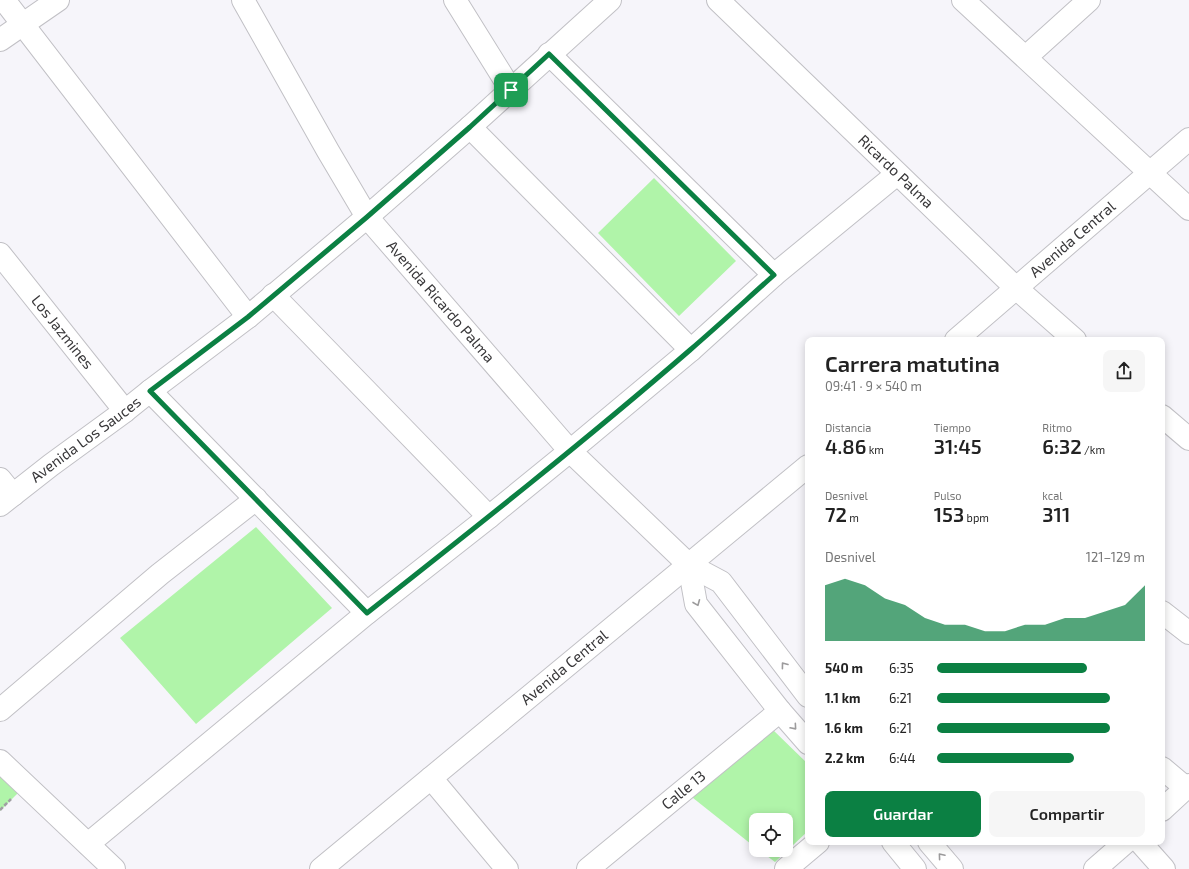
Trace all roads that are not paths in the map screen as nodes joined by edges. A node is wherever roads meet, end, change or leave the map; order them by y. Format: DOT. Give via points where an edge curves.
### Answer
graph roads {
  1 [pos="4,0"];
  2 [pos="58,0"];
  3 [pos="243,0"];
  4 [pos="455,0"];
  5 [pos="610,0"];
  6 [pos="718,0"];
  7 [pos="964,0"];
  8 [pos="1089,0"];
  9 [pos="22,24"];
  10 [pos="0,40"];
  11 [pos="549,54"];
  12 [pos="1026,57"];
  13 [pos="511,90"];
  14 [pos="470,127"];
  15 [pos="1189,139"];
  16 [pos="1149,172"];
  17 [pos="897,174"];
  18 [pos="1189,209"];
  19 [pos="367,217"];
  20 [pos="0,254"];
  21 [pos="774,275"];
  22 [pos="1016,288"];
  23 [pos="273,295"];
  24 [pos="248,317"];
  25 [pos="959,337"];
  26 [pos="1072,337"];
  27 [pos="691,350"];
  28 [pos="150,391"];
  29 [pos="125,411"];
  30 [pos="1165,419"];
  31 [pos="1189,439"];
  32 [pos="570,451"];
  33 [pos="804,477"];
  34 [pos="4,493"];
  35 [pos="256,498"];
  36 [pos="489,517"];
  37 [pos="689,565"];
  38 [pos="367,613"];
  39 [pos="1165,614"];
  40 [pos="1189,633"];
  41 [pos="805,692"];
  42 [pos="0,710"];
  43 [pos="780,711"];
  44 [pos="805,740"];
  45 [pos="0,761"];
  46 [pos="1165,770"];
  47 [pos="431,778"];
  48 [pos="1188,787"];
  49 [pos="1165,807"];
  50 [pos="88,844"];
  51 [pos="814,845"];
  52 [pos="895,845"];
  53 [pos="932,845"];
  54 [pos="1123,845"];
  55 [pos="1143,845"];
  56 [pos="114,869"];
  57 [pos="321,869"];
  58 [pos="507,869"];
  59 [pos="588,869"];
  60 [pos="786,869"];
  61 [pos="915,869"];
  62 [pos="952,869"];
  63 [pos="1095,869"];
  64 [pos="1164,869"];
  1 -- 9 [label="street"];
  2 -- 9 [label="street"];
  3 -- 19 [label="street, Avenida Ricardo Palma"];
  4 -- 13 [label="street"];
  5 -- 11 [label="street, Avenida Los Sauces"];
  6 -- 17 [label="street, Ricardo Palma"];
  7 -- 12 [label="street"];
  8 -- 12 [label="street"];
  9 -- 10 [label="street"];
  9 -- 24 [label="street"];
  11 -- 13 [label="street, Avenida Los Sauces"];
  11 -- 21 [label="street"];
  12 -- 16 [label="street"];
  13 -- 14 [label="street, Avenida Los Sauces"];
  14 -- 19 [label="street, Avenida Los Sauces"];
  14 -- 27 [label="street"];
  15 -- 16 [label="street, Avenida Central"];
  16 -- 18 [label="street"];
  16 -- 22 [label="street, Avenida Central"];
  17 -- 21 [label="street"];
  17 -- 22 [label="street, Ricardo Palma"];
  19 -- 23 [label="street, Avenida Los Sauces"];
  19 -- 32 [label="street, Avenida Ricardo Palma"];
  20 -- 29 [label="street, Los Jazmines"];
  21 -- 27 [label="street"];
  22 -- 25 [label="street, Avenida Central"];
  22 -- 26 [label="street, Ricardo Palma"];
  23 -- 24 [label="street, Avenida Los Sauces"];
  23 -- 36 [label="street"];
  24 -- 28 [label="street, Avenida Los Sauces"];
  27 -- 32 [label="street"];
  28 -- 29 [label="street, Avenida Los Sauces"];
  28 -- 35 [label="street"];
  29 -- 34 [label="street, Avenida Los Sauces" via="51,465"];
  30 -- 31 [label="street"];
  32 -- 36 [label="street"];
  32 -- 37 [label="street, Avenida Ricardo Palma"];
  33 -- 37 [label="street, Avenida Central"];
  35 -- 38 [label="street"];
  35 -- 42 [label="street" via="160,574"];
  36 -- 38 [label="street"];
  41 -- 37 [label="street, Avenida Ricardo Palma, one-way" via="721,582"];
  37 -- 43 [label="street, one-way" via="696,604"];
  37 -- 47 [label="street, Avenida Central"];
  38 -- 50 [label="street"];
  39 -- 40 [label="street"];
  43 -- 44 [label="street, one-way"];
  43 -- 59 [label="street, Calle 13"];
  45 -- 50 [label="street"];
  46 -- 48 [label="street"];
  47 -- 57 [label="street, Avenida Central"];
  47 -- 58 [label="street"];
  48 -- 49 [label="street"];
  50 -- 56 [label="street"];
  51 -- 60 [label="street"];
  52 -- 61 [label="street"];
  62 -- 53 [label="street, one-way"];
  54 -- 63 [label="street"];
  55 -- 64 [label="street"];
}
